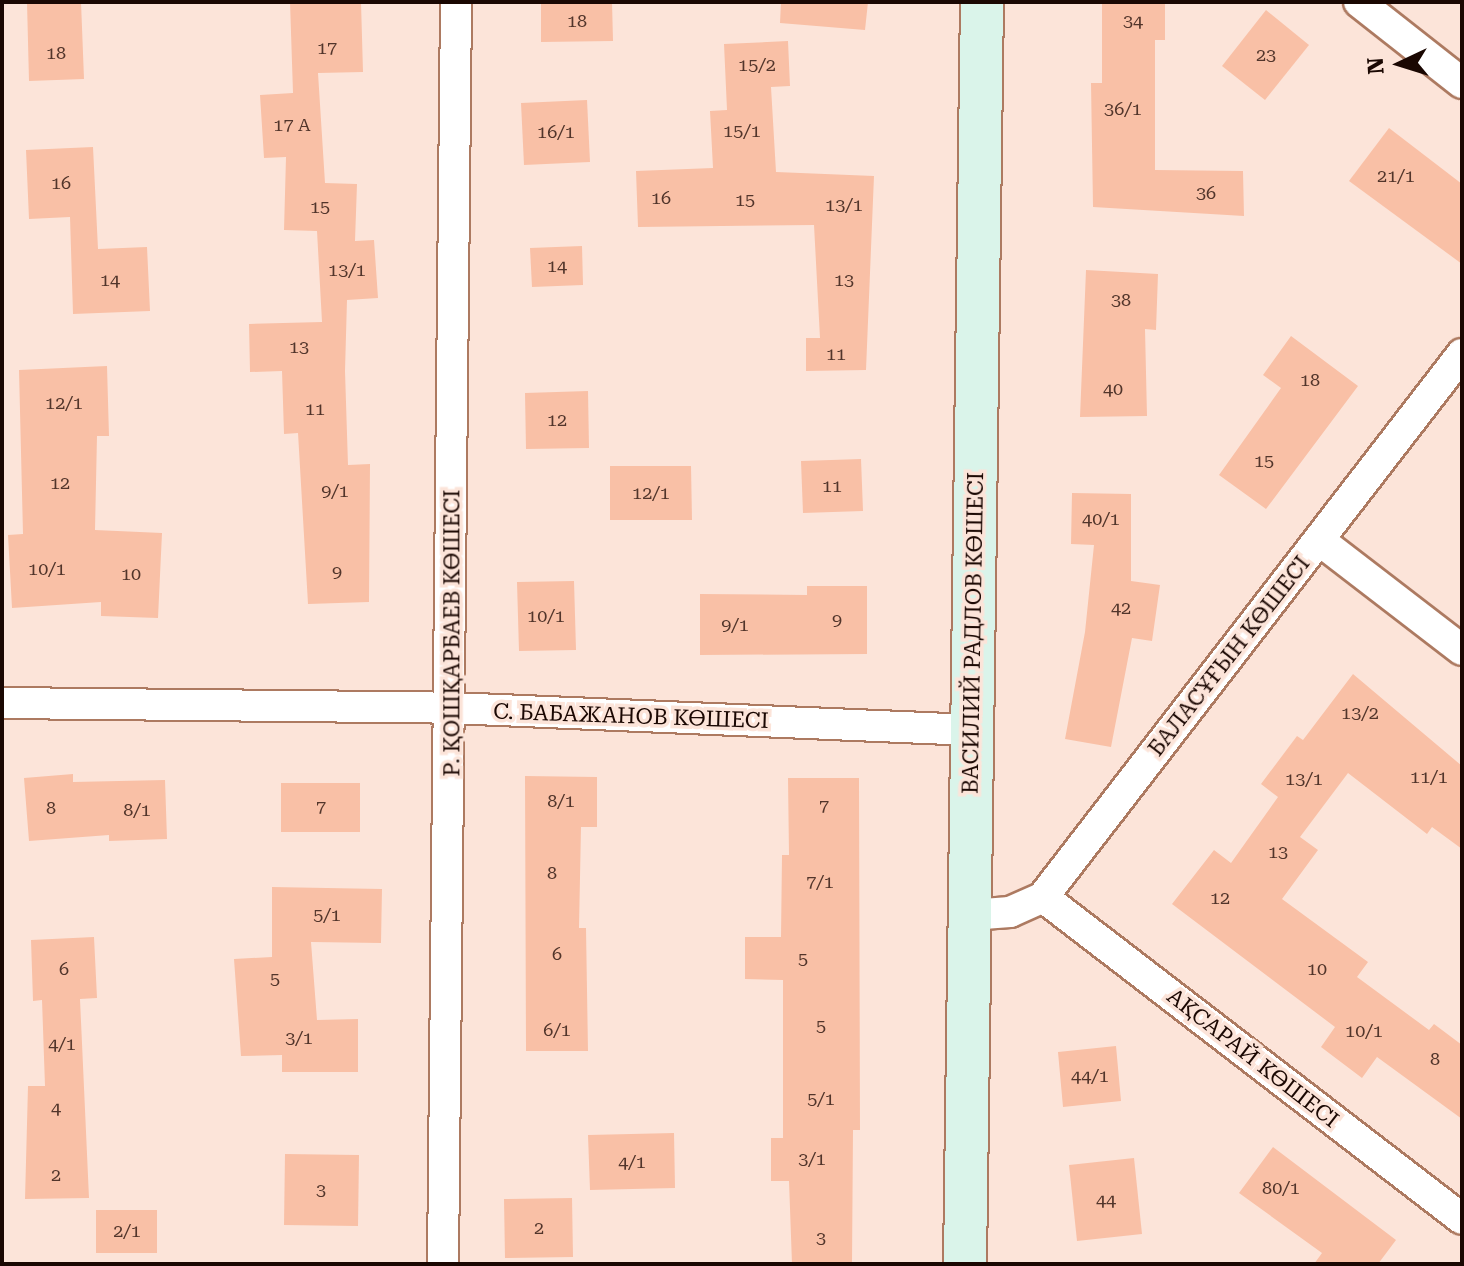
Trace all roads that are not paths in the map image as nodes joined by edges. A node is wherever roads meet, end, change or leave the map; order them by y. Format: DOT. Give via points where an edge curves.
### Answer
graph roads {
  1 [pos="456,2"];
  2 [pos="982,2"];
  3 [pos="1359,2"];
  4 [pos="1462,83"];
  5 [pos="1462,354"];
  6 [pos="1319,540"];
  7 [pos="1462,650"];
  8 [pos="2,703"];
  9 [pos="452,708"];
  10 [pos="972,730"];
  11 [pos="1043,897"];
  12 [pos="970,915"];
  13 [pos="1462,1219"];
  14 [pos="443,1264"];
  15 [pos="965,1264"];
  1 -- 9 [label="street, Р. ҚОШҚАРБАЕВ КӨШЕСІ"];
  2 -- 10 [label="street, ВАСИЛИЙ РАДЛОВ КӨШЕСІ"];
  3 -- 4 [label="street"];
  5 -- 6 [label="street, БАЛАСҰҒЫН КӨШЕСІ"];
  6 -- 7 [label="street"];
  6 -- 11 [label="street, БАЛАСҰҒЫН КӨШЕСІ"];
  8 -- 9 [label="street, С. БАБАЖАНОВ КӨШЕСІ"];
  9 -- 10 [label="street, С. БАБАЖАНОВ КӨШЕСІ"];
  9 -- 14 [label="street, Р. ҚОШҚАРБАЕВ КӨШЕСІ"];
  10 -- 12 [label="street, ВАСИЛИЙ РАДЛОВ КӨШЕСІ"];
  11 -- 12 [label="street, БАЛАСҰҒЫН КӨШЕСІ" via="1010,912"];
  11 -- 13 [label="street, АҚСАРАЙ КӨШЕСІ"];
  12 -- 15 [label="street, ВАСИЛИЙ РАДЛОВ КӨШЕСІ"];
}
